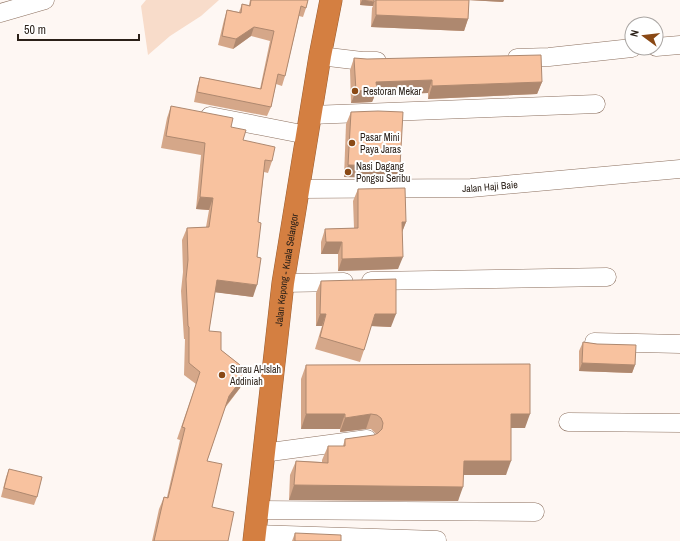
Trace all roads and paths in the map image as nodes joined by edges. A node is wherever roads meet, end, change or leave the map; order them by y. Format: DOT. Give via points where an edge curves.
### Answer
graph roads {
  1 [pos="45,0"];
  2 [pos="331,0"];
  3 [pos="0,14"];
  4 [pos="680,45"];
  5 [pos="664,46"];
  6 [pos="624,49"];
  7 [pos="320,56"];
  8 [pos="502,58"];
  9 [pos="393,60"];
  10 [pos="596,104"];
  11 [pos="193,113"];
  12 [pos="309,125"];
  13 [pos="680,169"];
  14 [pos="298,189"];
  15 [pos="607,277"];
  16 [pos="283,283"];
  17 [pos="594,342"];
  18 [pos="680,344"];
  19 [pos="568,422"];
  20 [pos="680,423"];
  21 [pos="367,439"];
  22 [pos="263,453"];
  23 [pos="257,510"];
  24 [pos="535,512"];
  25 [pos="255,538"];
  26 [pos="437,540"];
  1 -- 3 [label="street"];
  2 -- 7 [label="highway, Jalan Kepong - Kuala Selangor"];
  4 -- 5 [label="street"];
  6 -- 8 [label="street" via="549,57"];
  7 -- 9 [label="street" via="362,61"];
  7 -- 12 [label="highway, Jalan Kepong - Kuala Selangor"];
  10 -- 12 [label="street"];
  11 -- 12 [label="street"];
  12 -- 14 [label="highway, Jalan Kepong - Kuala Selangor"];
  13 -- 14 [label="street, Jalan Haji Baie" via="471,188"];
  14 -- 16 [label="highway, Jalan Kepong - Kuala Selangor"];
  15 -- 16 [label="street"];
  16 -- 22 [label="highway, Jalan Kepong - Kuala Selangor"];
  17 -- 18 [label="street"];
  19 -- 20 [label="street"];
  21 -- 22 [label="street"];
  22 -- 23 [label="highway, Jalan Kepong - Kuala Selangor"];
  23 -- 24 [label="street"];
  23 -- 25 [label="highway, Jalan Kepong - Kuala Selangor"];
  25 -- 26 [label="street"];
}
